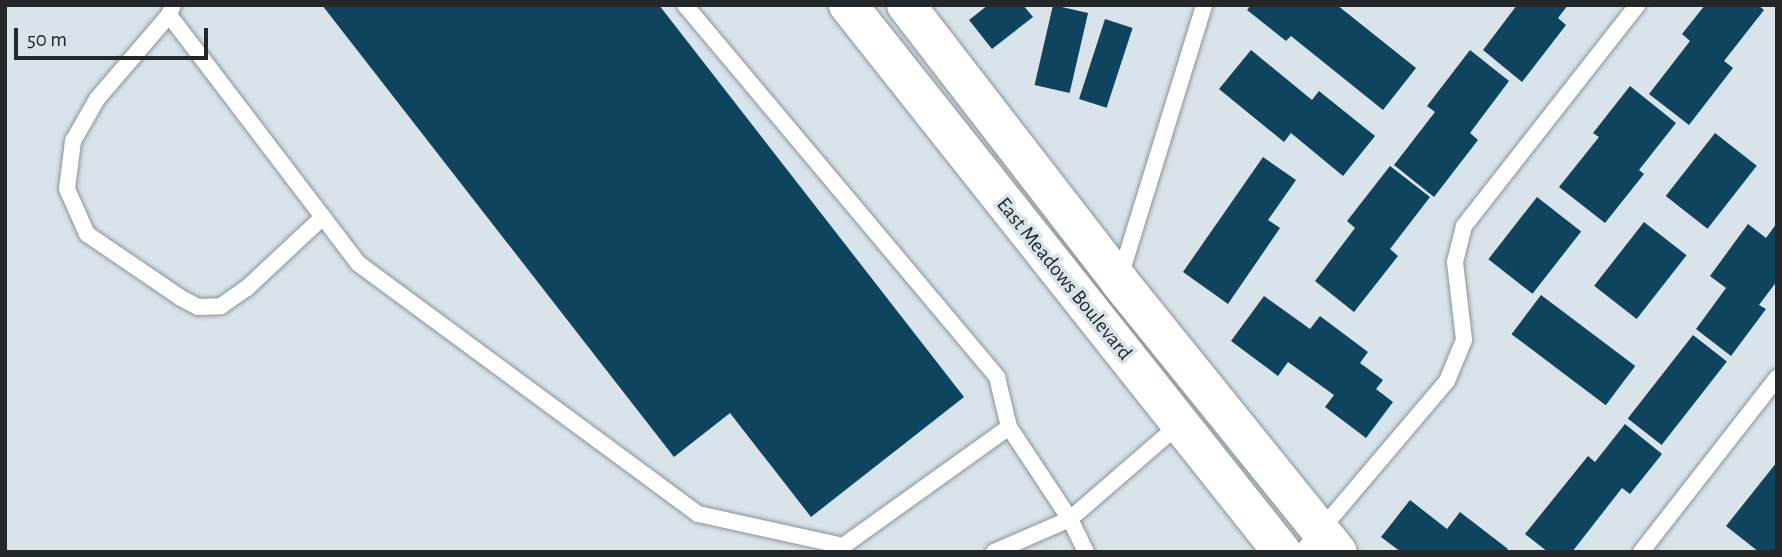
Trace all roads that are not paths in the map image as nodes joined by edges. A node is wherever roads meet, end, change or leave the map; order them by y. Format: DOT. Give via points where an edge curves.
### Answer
graph roads {
  1 [pos="685,5"];
  2 [pos="848,5"];
  3 [pos="906,5"];
  4 [pos="1204,5"];
  5 [pos="1637,5"];
  6 [pos="171,10"];
  7 [pos="323,217"];
  8 [pos="1107,298"];
  9 [pos="1777,378"];
  10 [pos="1181,423"];
  11 [pos="1009,427"];
  12 [pos="1069,519"];
  13 [pos="1320,544"];
  14 [pos="848,549"];
  15 [pos="994,552"];
  16 [pos="1086,552"];
  17 [pos="1282,552"];
  18 [pos="1641,552"];
  1 -- 11 [label="lane" via="997,377"];
  2 -- 8 [label="street, East Meadows Boulevard" via="1016,220"];
  3 -- 8 [label="street, East Meadows Boulevard"];
  4 -- 8 [label="lane"];
  5 -- 13 [label="lane" via="1464,226 1455,262 1464,340 1447,381"];
  6 -- 7 [label="lane"];
  6 -- 7 [label="lane" via="97,99 73,141 67,189 88,234 181,298 198,307 221,306 247,288"];
  7 -- 14 [label="lane" via="359,264 698,514"];
  8 -- 10 [label="street, East Meadows Boulevard"];
  8 -- 13 [label="street, East Meadows Boulevard"];
  9 -- 18 [label="lane"];
  10 -- 12 [label="lane"];
  10 -- 17 [label="street, East Meadows Boulevard"];
  11 -- 12 [label="lane"];
  11 -- 14 [label="lane"];
  12 -- 15 [label="lane"];
  12 -- 16 [label="lane"];
}
